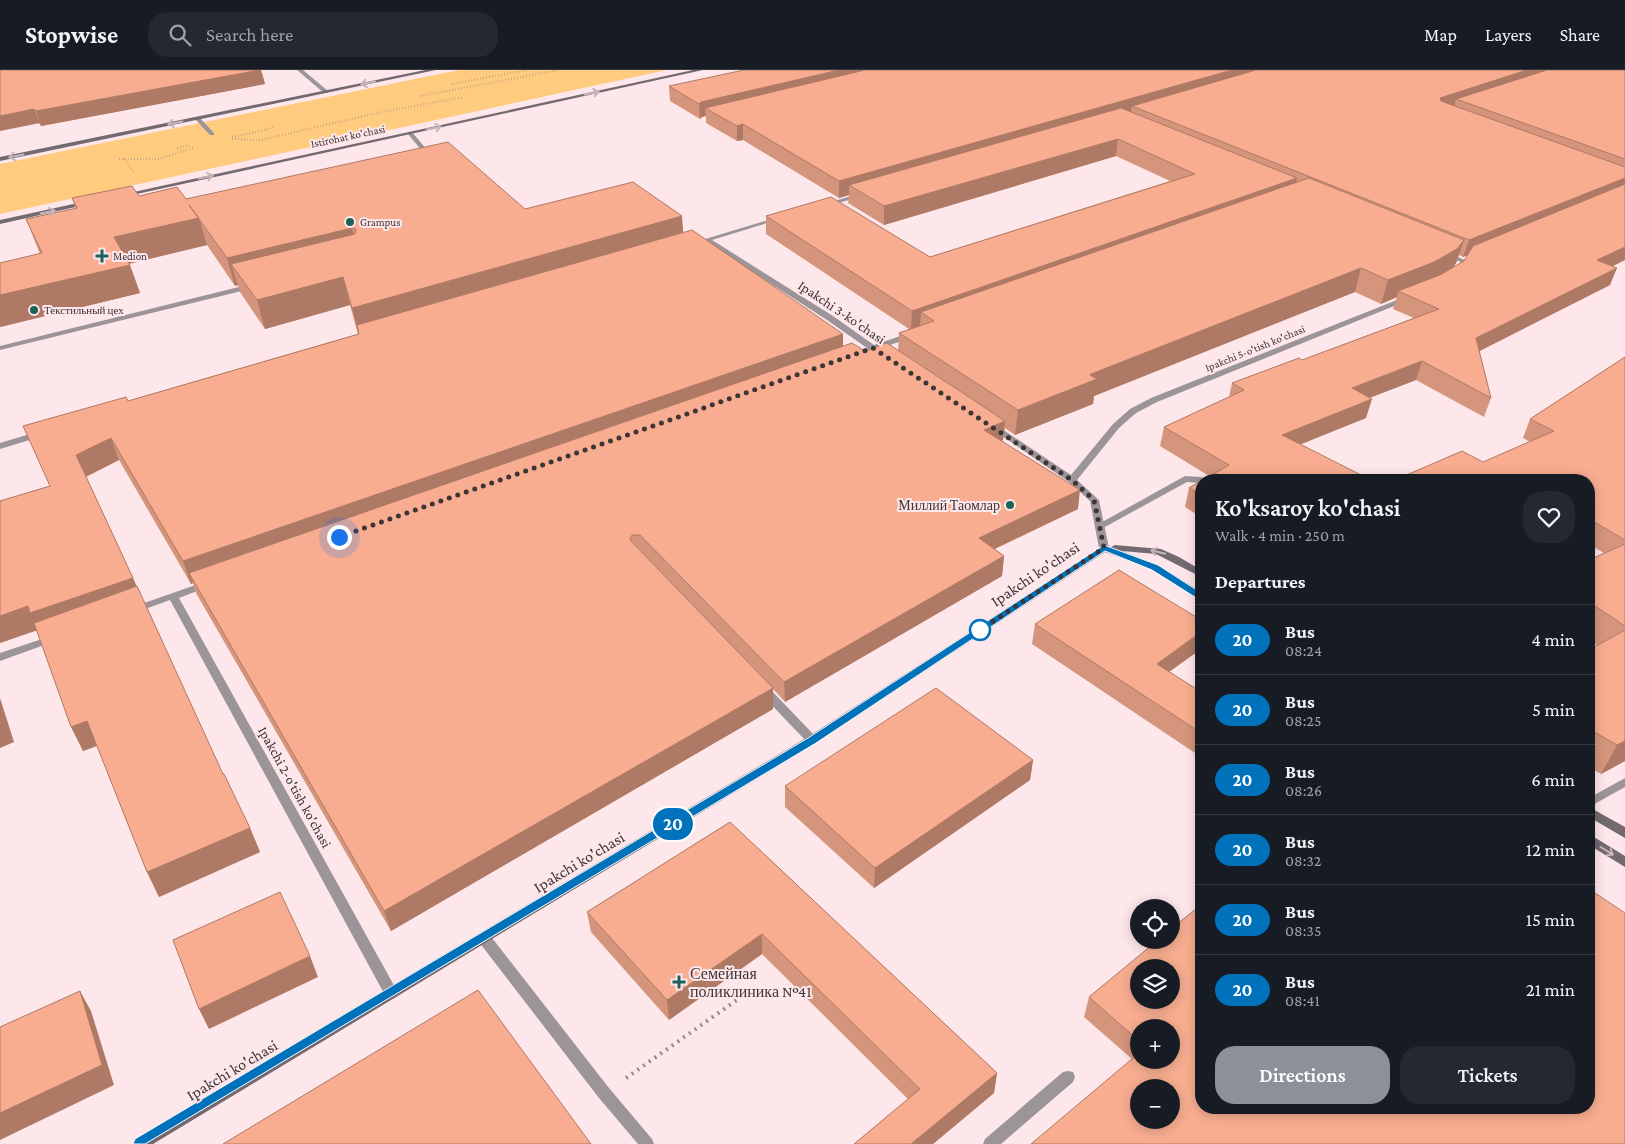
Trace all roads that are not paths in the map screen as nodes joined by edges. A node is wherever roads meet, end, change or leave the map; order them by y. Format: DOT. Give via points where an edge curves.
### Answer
graph roads {
  1 [pos="300,70"];
  2 [pos="433,70"];
  3 [pos="700,70"];
  4 [pos="326,92"];
  5 [pos="197,118"];
  6 [pos="410,133"];
  7 [pos="212,134"];
  8 [pos="0,159"];
  9 [pos="408,160"];
  10 [pos="867,193"];
  11 [pos="115,197"];
  12 [pos="96,201"];
  13 [pos="820,207"];
  14 [pos="782,218"];
  15 [pos="0,222"];
  16 [pos="707,240"];
  17 [pos="688,245"];
  18 [pos="1437,250"];
  19 [pos="1472,258"];
  20 [pos="262,283"];
  21 [pos="1413,296"];
  22 [pos="920,332"];
  23 [pos="0,348"];
  24 [pos="877,351"];
  25 [pos="845,358"];
  26 [pos="983,421"];
  27 [pos="48,432"];
  28 [pos="0,446"];
  29 [pos="1072,480"];
  30 [pos="1195,480"];
  31 [pos="1100,526"];
  32 [pos="1104,548"];
  33 [pos="1195,570"];
  34 [pos="220,580"];
  35 [pos="1195,592"];
  36 [pos="173,596"];
  37 [pos="127,612"];
  38 [pos="64,635"];
  39 [pos="0,658"];
  40 [pos="758,684"];
  41 [pos="812,740"];
  42 [pos="1625,782"];
  43 [pos="1595,800"];
  44 [pos="1595,815"];
  45 [pos="1625,833"];
  46 [pos="1595,843"];
  47 [pos="1625,862"];
  48 [pos="484,938"];
  49 [pos="391,993"];
  50 [pos="1068,1078"];
  51 [pos="140,1144"];
  52 [pos="647,1144"];
  53 [pos="990,1144"];
  1 -- 4 [label="street"];
  2 -- 4 [label="main road, one-way"];
  6 -- 3 [label="main road, Istirohat ko'chasi, one-way"];
  4 -- 5 [label="main road"];
  5 -- 7 [label="street"];
  5 -- 8 [label="main road, one-way"];
  6 -- 9 [label="street" via="424,151 423,155"];
  11 -- 6 [label="main road, Istirohat ko'chasi, one-way"];
  10 -- 13 [label="street"];
  15 -- 12 [label="main road, one-way"];
  14 -- 16 [label="street"];
  16 -- 17 [label="street"];
  16 -- 24 [label="street, Ipakchi 3-ko'chasi"];
  18 -- 19 [label="street" via="1461,265"];
  20 -- 23 [label="street"];
  21 -- 29 [label="street, Ipakchi 5-o'tish ko'chasi" via="1133,411 1116,426"];
  22 -- 24 [label="street"];
  24 -- 25 [label="street"];
  26 -- 29 [label="street"];
  27 -- 28 [label="street"];
  29 -- 31 [label="street" via="1094,500"];
  30 -- 31 [label="street" via="1185,479"];
  31 -- 32 [label="street"];
  33 -- 32 [label="main road, one-way" via="1158,551"];
  32 -- 35 [label="main road" via="1155,568"];
  32 -- 41 [label="main road, Ipakchi ko'chasi"];
  34 -- 36 [label="street"];
  36 -- 37 [label="street"];
  36 -- 49 [label="street, Ipakchi 2-o'tish ko'chasi"];
  38 -- 39 [label="street"];
  40 -- 41 [label="street"];
  41 -- 48 [label="main road, Ipakchi ko'chasi"];
  42 -- 43 [label="street"];
  44 -- 45 [label="main road"];
  46 -- 47 [label="main road, one-way"];
  48 -- 49 [label="main road, Ipakchi ko'chasi"];
  48 -- 52 [label="street"];
  49 -- 51 [label="main road, Ipakchi ko'chasi"];
  50 -- 53 [label="street"];
}
